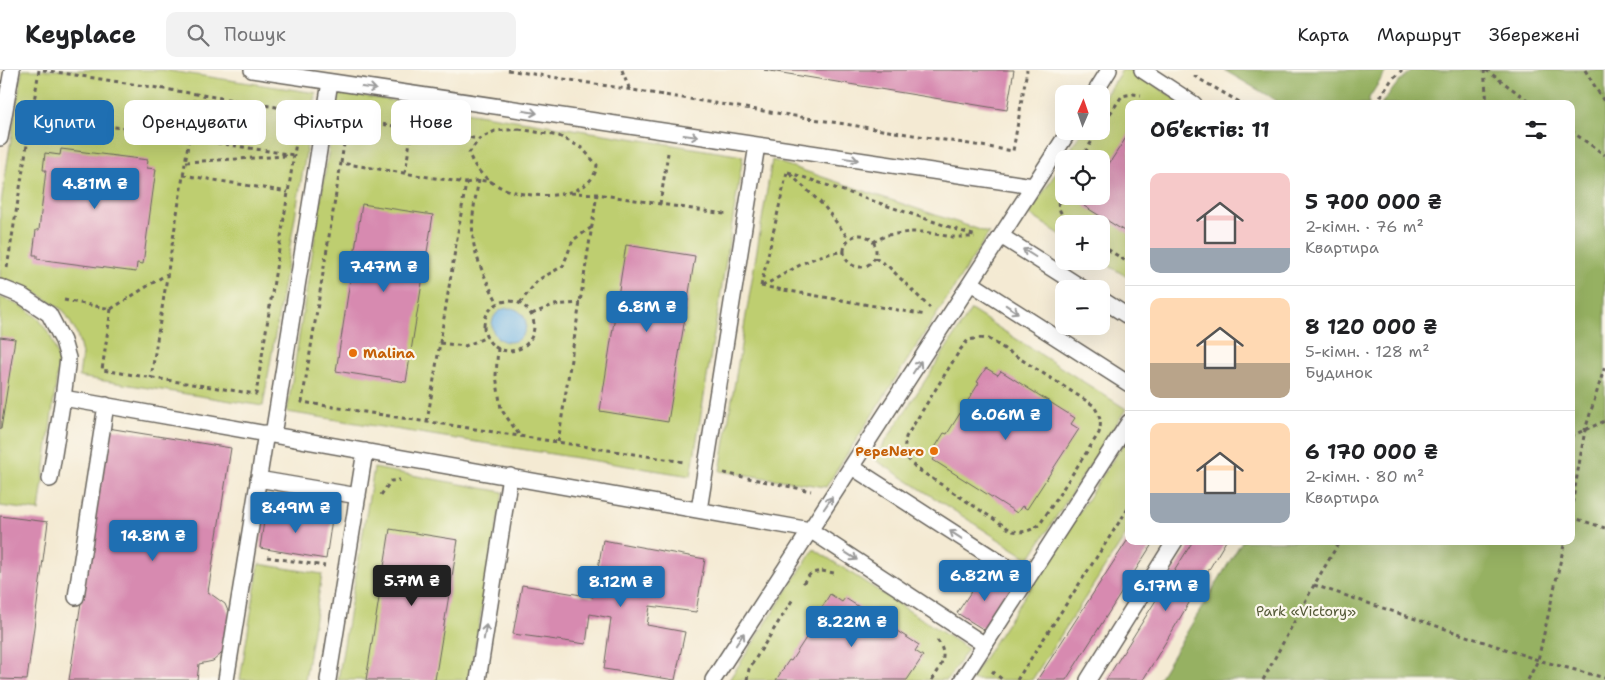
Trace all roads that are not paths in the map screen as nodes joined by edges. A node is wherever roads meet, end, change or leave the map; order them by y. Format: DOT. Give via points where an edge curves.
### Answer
graph roads {
  1 [pos="12,70"];
  2 [pos="252,70"];
  3 [pos="1109,70"];
  4 [pos="1142,70"];
  5 [pos="330,82"];
  6 [pos="1100,85"];
  7 [pos="1188,100"];
  8 [pos="0,138"];
  9 [pos="1063,140"];
  10 [pos="757,146"];
  11 [pos="1033,186"];
  12 [pos="1001,236"];
  13 [pos="1070,280"];
  14 [pos="3,282"];
  15 [pos="971,283"];
  16 [pos="1110,305"];
  17 [pos="1125,314"];
  18 [pos="1125,381"];
  19 [pos="63,398"];
  20 [pos="106,405"];
  21 [pos="1125,428"];
  22 [pos="269,434"];
  23 [pos="365,451"];
  24 [pos="852,467"];
  25 [pos="510,476"];
  26 [pos="50,479"];
  27 [pos="258,480"];
  28 [pos="358,496"];
  29 [pos="699,510"];
  30 [pos="810,530"];
  31 [pos="1172,545"];
  32 [pos="1027,580"];
  33 [pos="76,597"];
  34 [pos="985,645"];
  35 [pos="226,680"];
  36 [pos="328,680"];
  37 [pos="478,680"];
  38 [pos="713,680"];
  39 [pos="962,680"];
  40 [pos="1088,680"];
  1 -- 8 [label="lane"];
  2 -- 5 [label="lane"];
  3 -- 6 [label="lane"];
  4 -- 7 [label="lane"];
  5 -- 10 [label="lane, one-way"];
  5 -- 22 [label="lane"];
  9 -- 11 [label="lane"];
  10 -- 11 [label="lane, one-way"];
  10 -- 29 [label="lane"];
  11 -- 12 [label="lane"];
  13 -- 12 [label="lane, one-way"];
  12 -- 15 [label="lane"];
  14 -- 19 [label="lane" via="49,314 63,340 68,358"];
  15 -- 18 [label="lane, one-way"];
  24 -- 15 [label="lane, one-way"];
  16 -- 17 [label="lane"];
  19 -- 20 [label="lane"];
  19 -- 26 [label="lane"];
  20 -- 22 [label="lane"];
  20 -- 33 [label="lane"];
  21 -- 32 [label="lane"];
  22 -- 23 [label="lane"];
  22 -- 27 [label="lane"];
  23 -- 25 [label="lane"];
  23 -- 28 [label="lane"];
  30 -- 24 [label="lane, one-way"];
  32 -- 24 [label="lane, one-way"];
  25 -- 29 [label="lane"];
  37 -- 25 [label="lane, one-way"];
  27 -- 28 [label="lane"];
  27 -- 35 [label="lane"];
  28 -- 36 [label="lane"];
  29 -- 30 [label="lane"];
  30 -- 34 [label="lane, one-way"];
  38 -- 30 [label="lane, one-way"];
  31 -- 40 [label="lane"];
  32 -- 34 [label="lane"];
  34 -- 39 [label="lane"];
}
